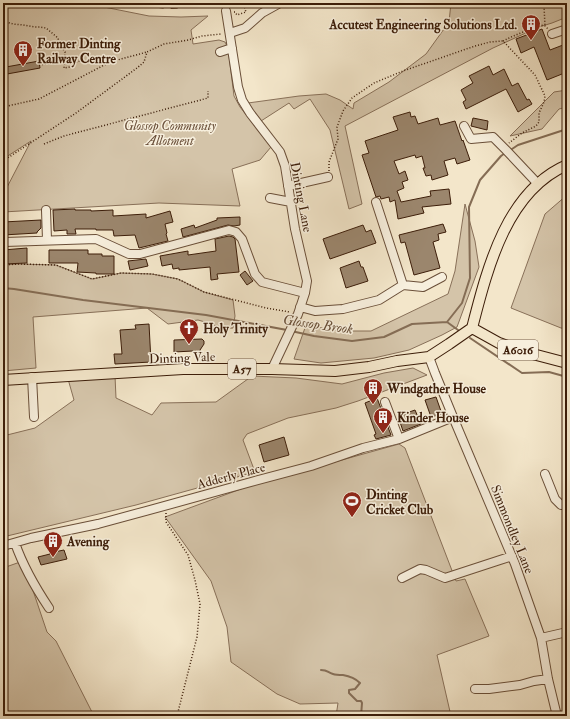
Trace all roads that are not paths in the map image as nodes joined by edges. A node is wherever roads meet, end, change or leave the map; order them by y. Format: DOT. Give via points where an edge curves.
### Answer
graph roads {
  1 [pos="280,3"];
  2 [pos="226,11"];
  3 [pos="567,29"];
  4 [pos="230,33"];
  5 [pos="552,34"];
  6 [pos="232,48"];
  7 [pos="220,52"];
  8 [pos="464,126"];
  9 [pos="567,165"];
  10 [pos="328,177"];
  11 [pos="538,184"];
  12 [pos="288,186"];
  13 [pos="270,198"];
  14 [pos="291,202"];
  15 [pos="376,202"];
  16 [pos="46,210"];
  17 [pos="47,240"];
  18 [pos="5,242"];
  19 [pos="442,277"];
  20 [pos="403,286"];
  21 [pos="305,293"];
  22 [pos="298,314"];
  23 [pos="472,328"];
  24 [pos="429,357"];
  25 [pos="567,363"];
  26 [pos="272,369"];
  27 [pos="32,377"];
  28 [pos="3,380"];
  29 [pos="385,402"];
  30 [pos="34,417"];
  31 [pos="453,417"];
  32 [pos="399,439"];
  33 [pos="545,474"];
  34 [pos="567,505"];
  35 [pos="14,543"];
  36 [pos="3,546"];
  37 [pos="512,556"];
  38 [pos="402,578"];
  39 [pos="49,608"];
  40 [pos="567,632"];
  41 [pos="541,638"];
  42 [pos="548,679"];
  43 [pos="475,689"];
  44 [pos="557,716"];
  1 -- 4 [label="street" via="262,13 245,28"];
  2 -- 4 [label="street, Dinting Lane"];
  3 -- 5 [label="street"];
  4 -- 6 [label="street, Dinting Lane"];
  6 -- 7 [label="street"];
  6 -- 12 [label="street, Dinting Lane" via="242,100 280,152"];
  8 -- 11 [label="street" via="471,139 493,137"];
  9 -- 11 [label="main road"];
  10 -- 12 [label="street"];
  11 -- 23 [label="main road" via="518,207 499,241"];
  12 -- 14 [label="street, Dinting Lane"];
  13 -- 14 [label="street"];
  14 -- 21 [label="street, Dinting Lane" via="307,281"];
  15 -- 20 [label="street"];
  16 -- 17 [label="street"];
  17 -- 18 [label="street"];
  17 -- 21 [label="street" via="96,238 128,254 140,254 229,230 236,232 242,239 254,274 262,282"];
  19 -- 20 [label="street" via="424,288"];
  20 -- 22 [label="street" via="379,300 343,309"];
  21 -- 22 [label="street, Dinting Lane"];
  22 -- 26 [label="street, Dinting Lane"];
  23 -- 24 [label="main road, Dinting Vale / A57"];
  23 -- 25 [label="main road, A6016" via="499,343"];
  24 -- 26 [label="main road, Dinting Vale / A57" via="335,371"];
  24 -- 31 [label="street, Simmondley Lane"];
  26 -- 27 [label="main road, Dinting Vale / A57" via="170,370"];
  27 -- 28 [label="main road, Dinting Vale / A57"];
  27 -- 30 [label="street"];
  29 -- 32 [label="street"];
  31 -- 32 [label="street, Adderly Place"];
  31 -- 37 [label="street, Simmondley Lane"];
  32 -- 35 [label="street, Adderly Place" via="167,506"];
  33 -- 34 [label="street" via="555,499"];
  35 -- 36 [label="street, Adderly Place"];
  35 -- 39 [label="street" via="38,592"];
  37 -- 38 [label="street" via="446,578 420,569"];
  37 -- 41 [label="street, Simmondley Lane"];
  40 -- 41 [label="street"];
  41 -- 42 [label="street, Simmondley Lane"];
  42 -- 43 [label="street" via="520,685"];
  42 -- 44 [label="street, Simmondley Lane"];
}
